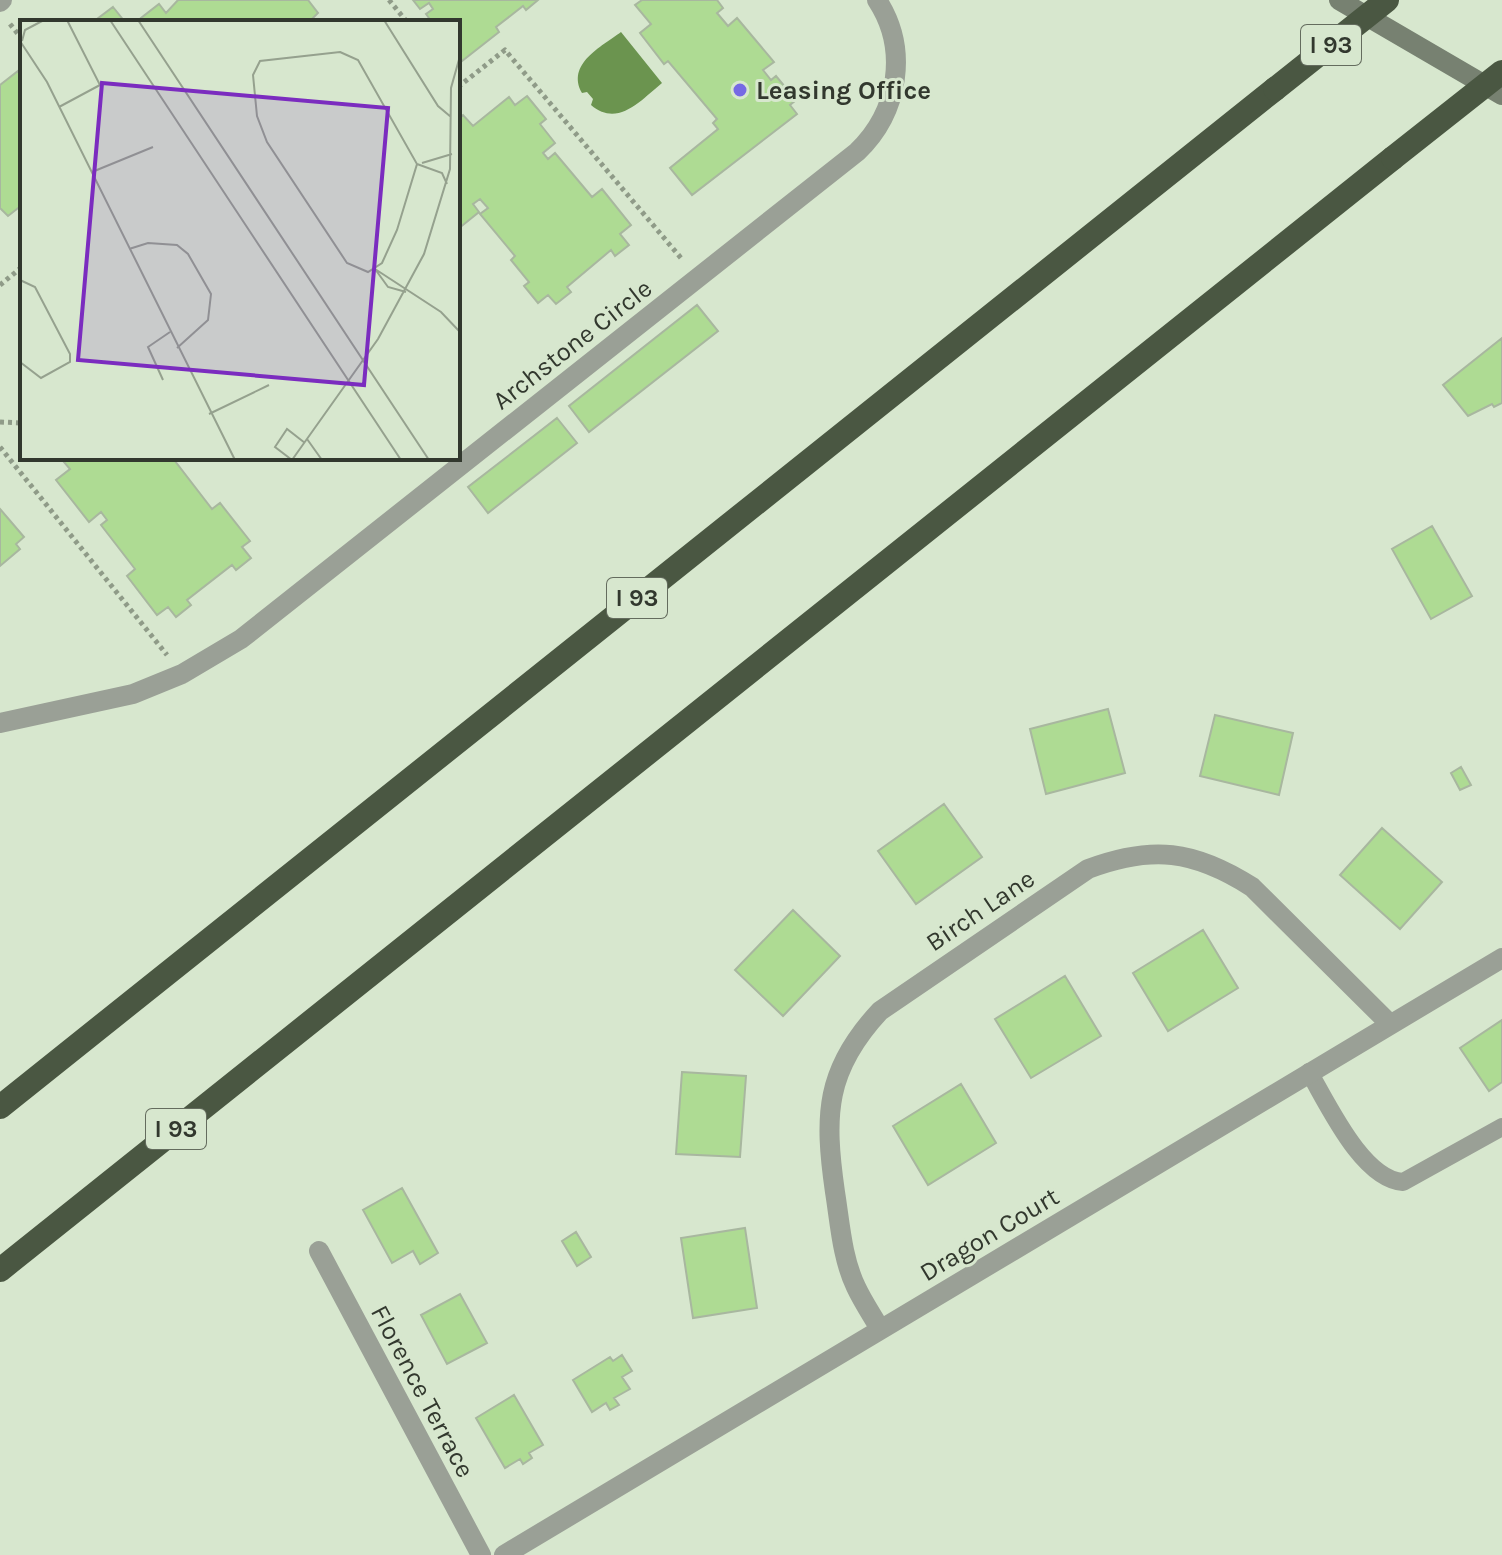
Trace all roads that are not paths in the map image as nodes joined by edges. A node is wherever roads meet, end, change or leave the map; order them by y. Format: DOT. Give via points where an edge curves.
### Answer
graph roads {
  1 [pos="877,0"];
  2 [pos="1339,0"];
  3 [pos="1387,0"];
  4 [pos="1502,72"];
  5 [pos="1502,95"];
  6 [pos="0,723"];
  7 [pos="1502,958"];
  8 [pos="1390,1024"];
  9 [pos="1309,1072"];
  10 [pos="0,1107"];
  11 [pos="1502,1127"];
  12 [pos="319,1251"];
  13 [pos="0,1270"];
  14 [pos="880,1329"];
  15 [pos="481,1555"];
  16 [pos="504,1555"];
  1 -- 6 [label="street, Archstone Circle" via="892,33 893,92 877,129 857,152 241,639 182,674 116,699"];
  2 -- 5 [label="main road"];
  3 -- 10 [label="highway, I 93, bridge"];
  4 -- 13 [label="highway, I 93, bridge"];
  7 -- 8 [label="street, Dragon Court"];
  8 -- 9 [label="street, Dragon Court"];
  8 -- 14 [label="street, Birch Lane" via="1252,887 1226,871 1177,855 1118,857 1088,869 880,1011 848,1051 828,1124 845,1256"];
  9 -- 11 [label="lane" via="1353,1144 1391,1181 1403,1182"];
  9 -- 14 [label="street, Dragon Court"];
  12 -- 15 [label="street, Florence Terrace"];
  14 -- 16 [label="street, Dragon Court"];
}
